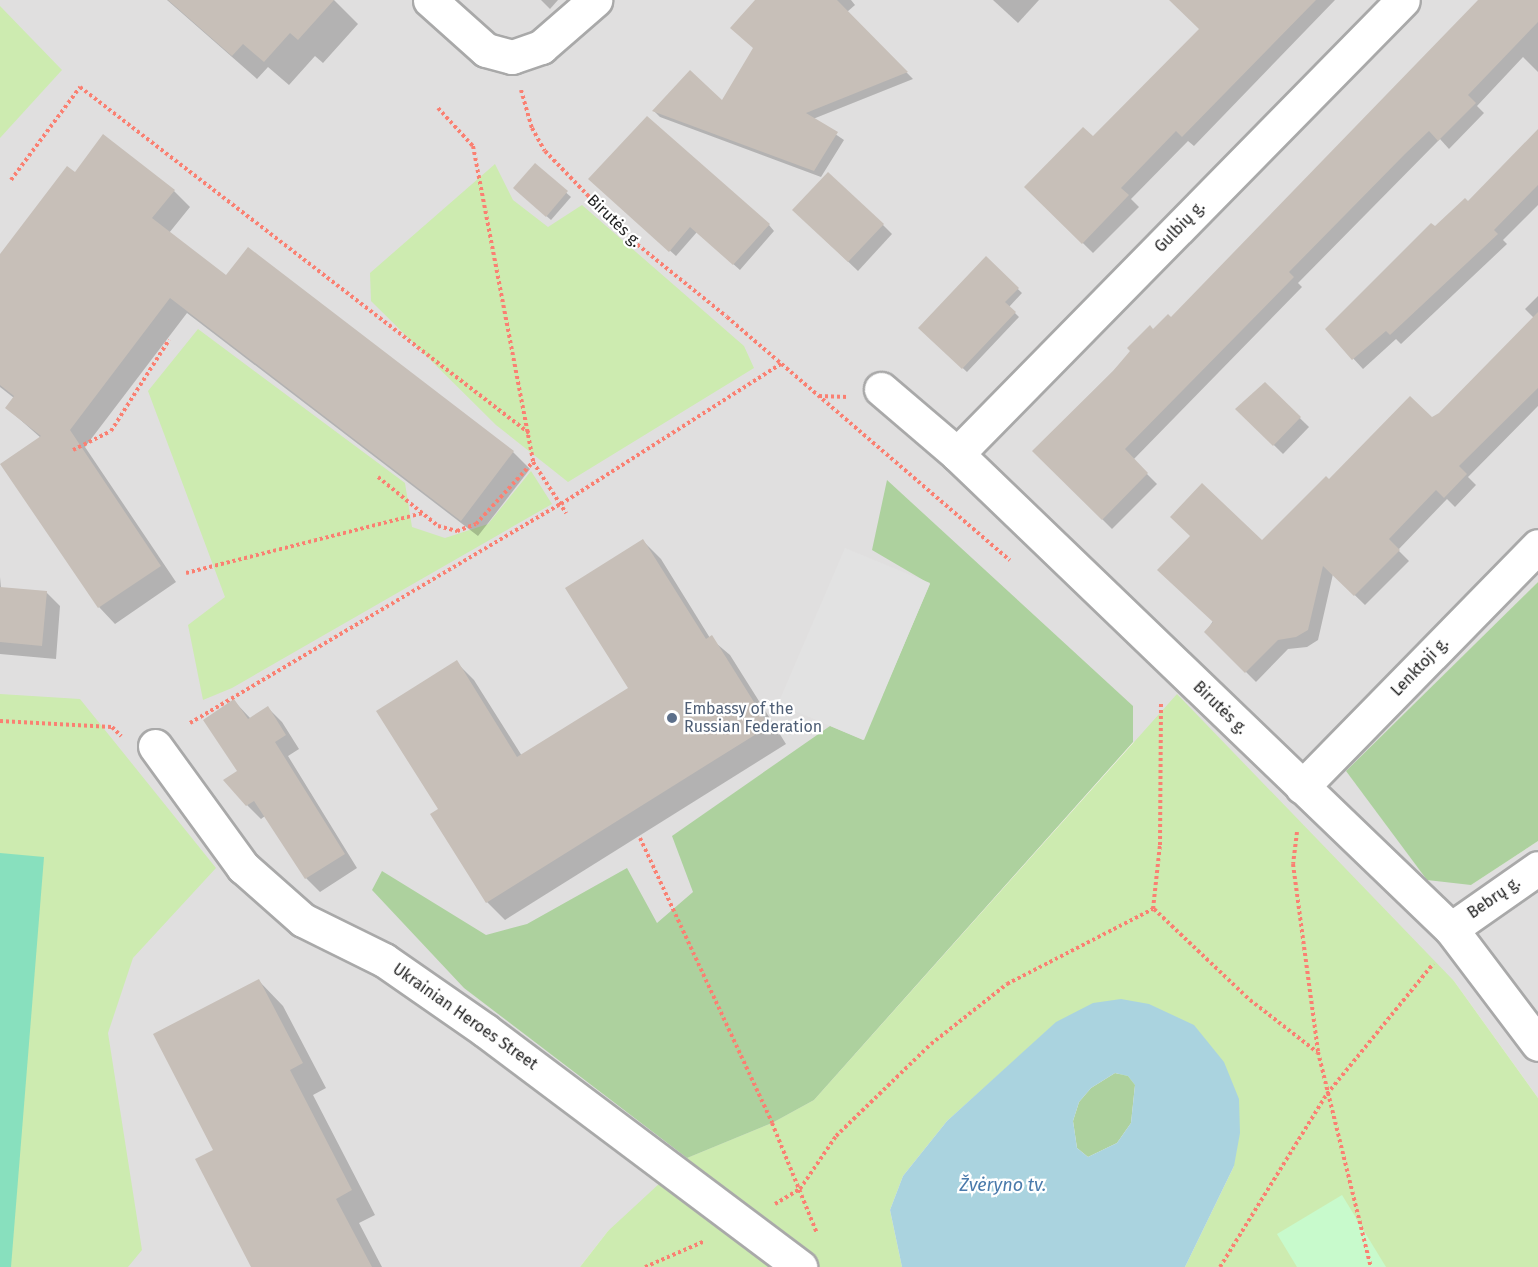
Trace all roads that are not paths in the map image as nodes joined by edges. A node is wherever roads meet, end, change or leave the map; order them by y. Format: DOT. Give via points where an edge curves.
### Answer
graph roads {
  1 [pos="430,0"];
  2 [pos="595,0"];
  3 [pos="1403,0"];
  4 [pos="881,389"];
  5 [pos="957,454"];
  6 [pos="1538,546"];
  7 [pos="155,746"];
  8 [pos="1302,787"];
  9 [pos="1538,868"];
  10 [pos="1451,928"];
  11 [pos="1538,1044"];
  12 [pos="811,1256"];
  1 -- 2 [label="street" via="486,50 512,57 541,47"];
  3 -- 5 [label="street, Gulbių g."];
  4 -- 5 [label="street, Birutės g."];
  5 -- 8 [label="street, Birutės g."];
  6 -- 8 [label="street, Lenktoji g."];
  7 -- 12 [label="street, Ukrainian Heroes Street" via="243,867 303,920 384,960 745,1223"];
  8 -- 10 [label="street, Birutės g."];
  9 -- 10 [label="street, Bebrų g."];
  10 -- 11 [label="street, Birutės g."];
}
